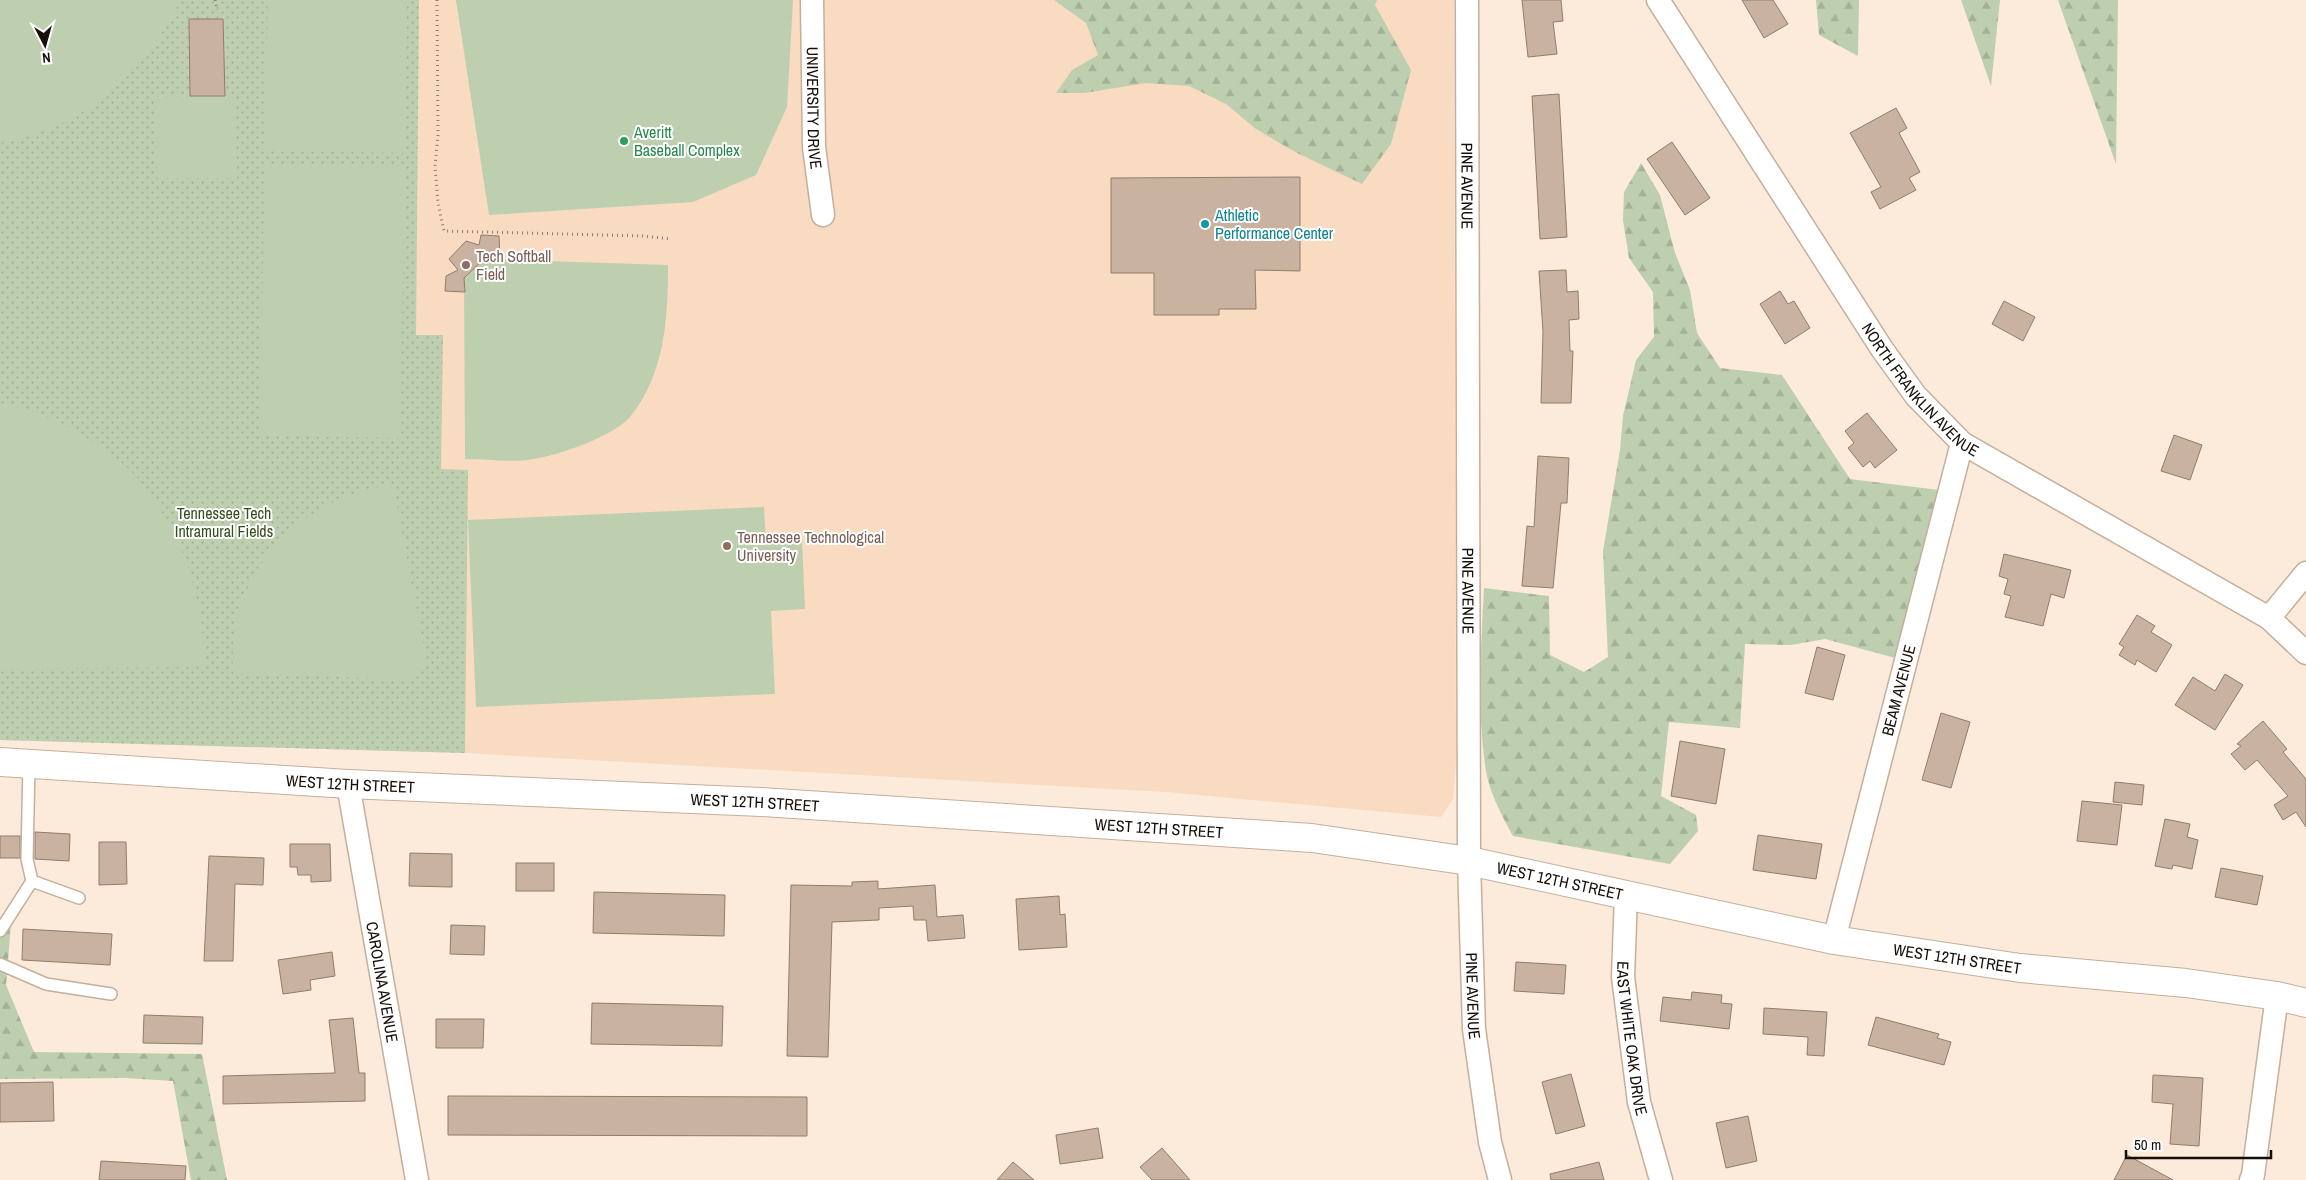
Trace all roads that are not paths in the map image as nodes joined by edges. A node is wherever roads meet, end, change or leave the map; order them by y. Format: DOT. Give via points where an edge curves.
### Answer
graph roads {
  1 [pos="812,0"];
  2 [pos="1467,0"];
  3 [pos="1658,0"];
  4 [pos="823,215"];
  5 [pos="1962,443"];
  6 [pos="2306,573"];
  7 [pos="2269,618"];
  8 [pos="2306,653"];
  9 [pos="0,762"];
  10 [pos="30,764"];
  11 [pos="348,784"];
  12 [pos="1469,860"];
  13 [pos="32,881"];
  14 [pos="1626,894"];
  15 [pos="79,898"];
  16 [pos="0,931"];
  17 [pos="1834,940"];
  18 [pos="0,964"];
  19 [pos="111,994"];
  20 [pos="2277,996"];
  21 [pos="2306,1003"];
  22 [pos="417,1180"];
  23 [pos="1500,1180"];
  24 [pos="1661,1180"];
  25 [pos="2251,1180"];
  1 -- 4 [label="street, UNIVERSITY DRIVE" via="814,148"];
  2 -- 12 [label="street, PINE AVENUE"];
  3 -- 5 [label="street, NORTH FRANKLIN AVENUE" via="1882,349 1916,396"];
  5 -- 7 [label="street, NORTH FRANKLIN AVENUE"];
  5 -- 17 [label="street, BEAM AVENUE"];
  6 -- 7 [label="street"];
  7 -- 8 [label="street, NORTH FRANKLIN AVENUE"];
  9 -- 10 [label="main road, WEST 12TH STREET"];
  10 -- 11 [label="main road, WEST 12TH STREET"];
  10 -- 13 [label="lane" via="27,859"];
  11 -- 12 [label="main road, WEST 12TH STREET" via="761,802 1292,836"];
  11 -- 22 [label="street, CAROLINA AVENUE"];
  12 -- 14 [label="main road, WEST 12TH STREET"];
  12 -- 23 [label="street, PINE AVENUE" via="1474,1029 1490,1142"];
  13 -- 15 [label="lane"];
  13 -- 16 [label="lane"];
  14 -- 17 [label="main road, WEST 12TH STREET"];
  14 -- 24 [label="street, EAST WHITE OAK DRIVE" via="1624,977 1640,1102"];
  17 -- 20 [label="main road, WEST 12TH STREET" via="2020,968 2186,983"];
  18 -- 19 [label="lane" via="46,984"];
  20 -- 21 [label="main road, WEST 12TH STREET"];
  20 -- 25 [label="street"];
}
